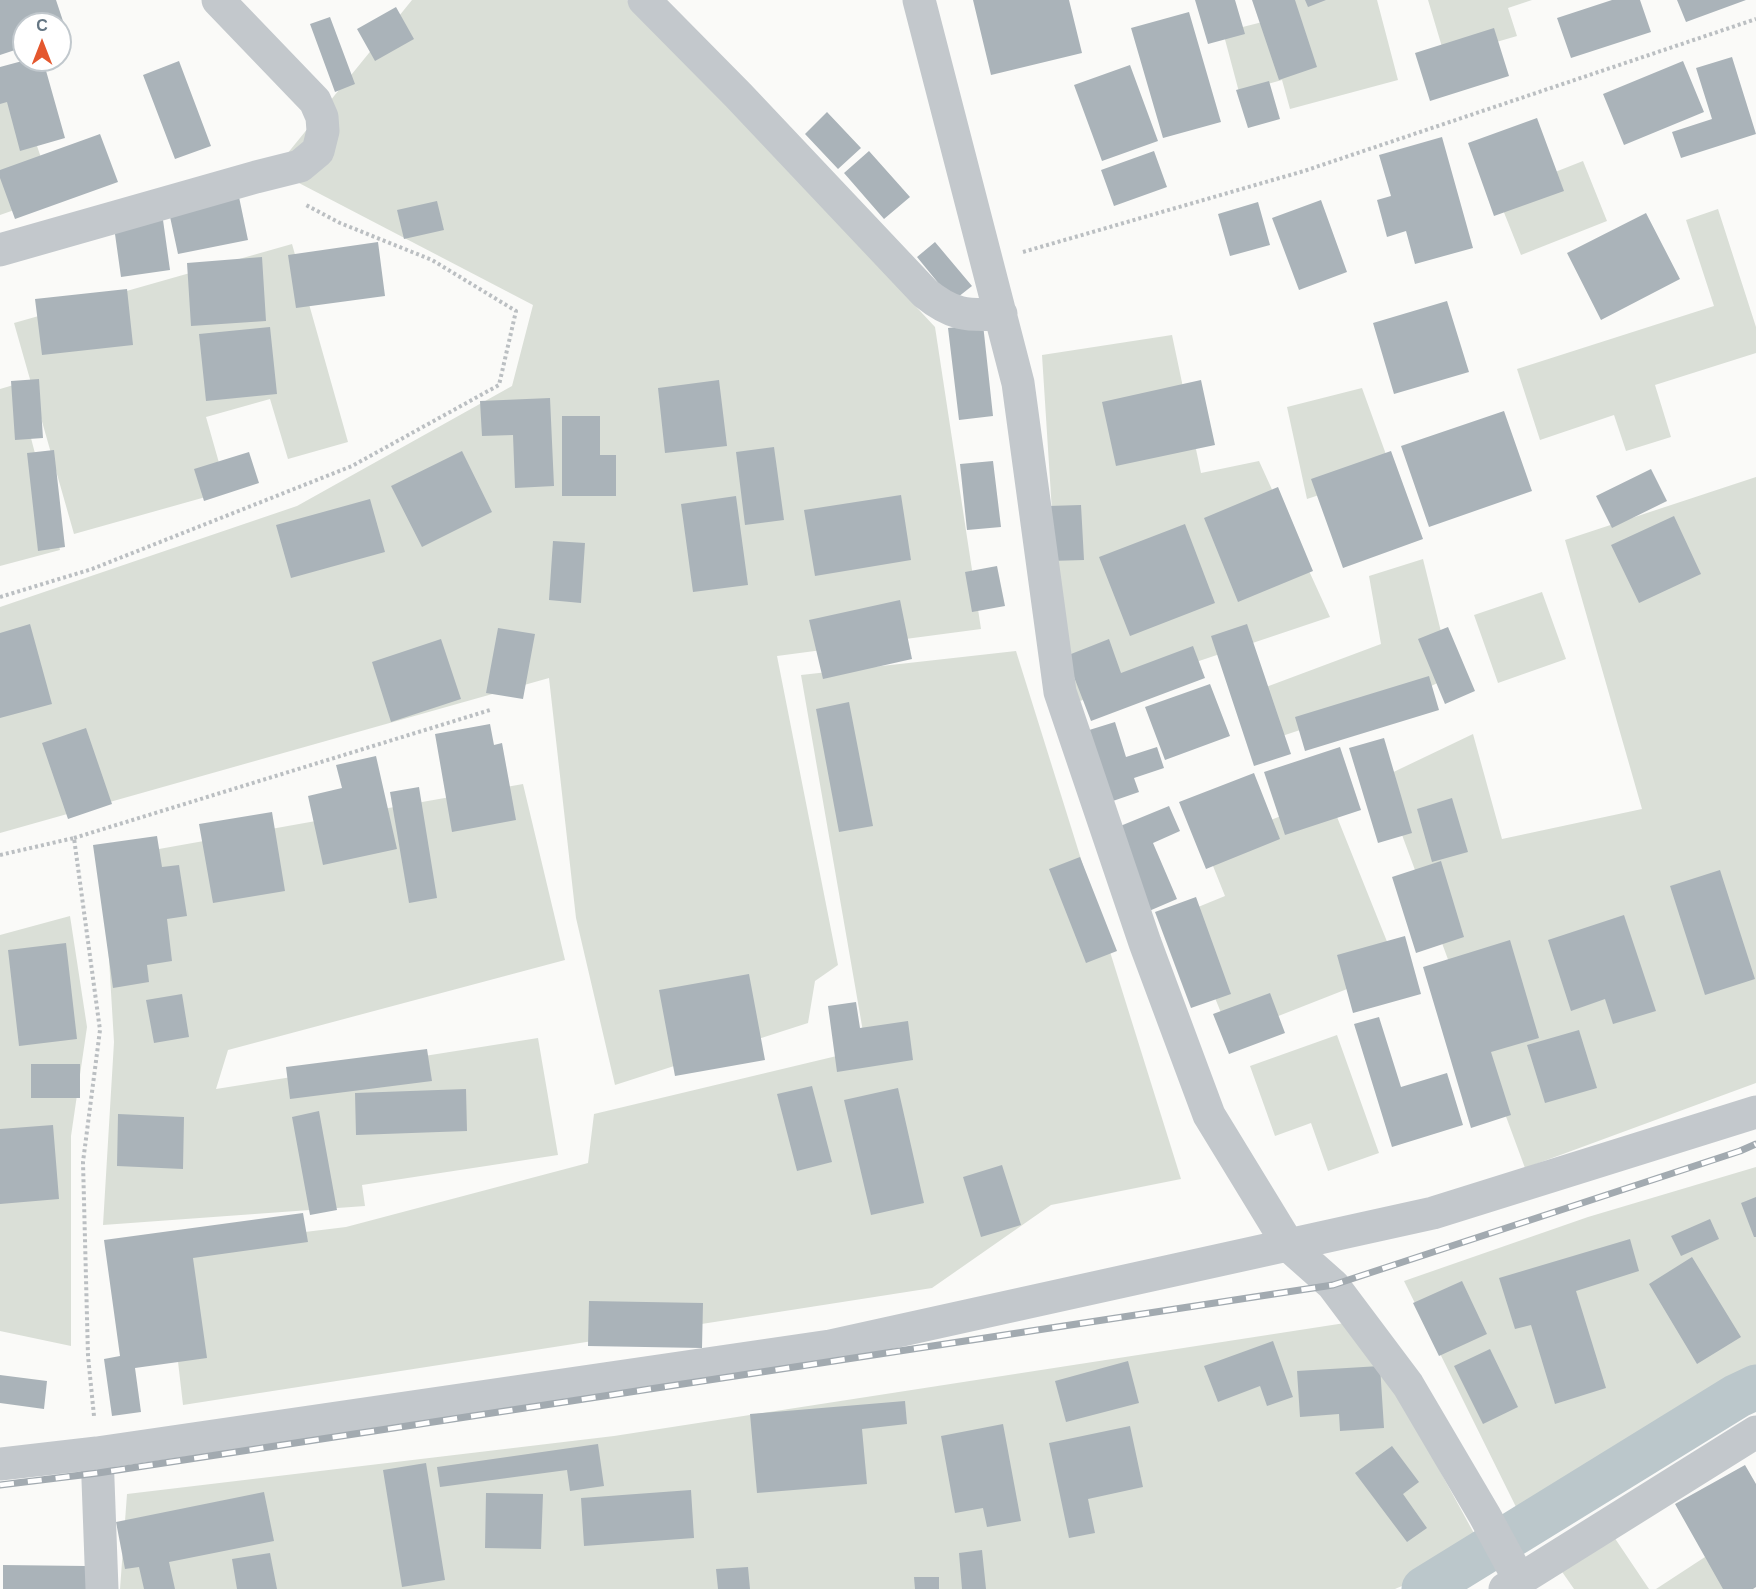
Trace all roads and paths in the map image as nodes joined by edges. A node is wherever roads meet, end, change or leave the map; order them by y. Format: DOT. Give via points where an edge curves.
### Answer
graph roads {
  1 [pos="218,0"];
  2 [pos="644,0"];
  3 [pos="919,0"];
  4 [pos="1756,19"];
  5 [pos="256,177"];
  6 [pos="0,250"];
  7 [pos="987,262"];
  8 [pos="1001,314"];
  9 [pos="0,597"];
  10 [pos="490,710"];
  11 [pos="74,838"];
  12 [pos="0,855"];
  13 [pos="1756,1112"];
  14 [pos="1289,1246"];
  15 [pos="1756,1432"];
  16 [pos="97,1453"];
  17 [pos="0,1464"];
  18 [pos="1510,1574"];
  19 [pos="102,1589"];
  1 -- 5 [label="street" via="315,101 322,117 318,150 300,166"];
  2 -- 8 [label="street" via="925,293 942,307 956,312 975,316"];
  3 -- 7 [label="street"];
  4 -- 7 [label="path" via="1304,171"];
  5 -- 6 [label="street"];
  5 -- 9 [label="path" via="340,223 432,260 516,311 499,385 352,466 92,569"];
  7 -- 8 [label="street"];
  8 -- 14 [label="street" via="1018,383 1060,692 1145,943 1209,1115"];
  10 -- 11 [label="path"];
  11 -- 12 [label="path"];
  11 -- 16 [label="path" via="100,1030 83,1161 88,1356"];
  13 -- 14 [label="street" via="1433,1212"];
  14 -- 16 [label="street" via="830,1346"];
  14 -- 18 [label="street" via="1333,1285 1408,1385 1485,1516"];
  15 -- 18 [label="street"];
  16 -- 17 [label="street"];
  16 -- 19 [label="street"];
}
